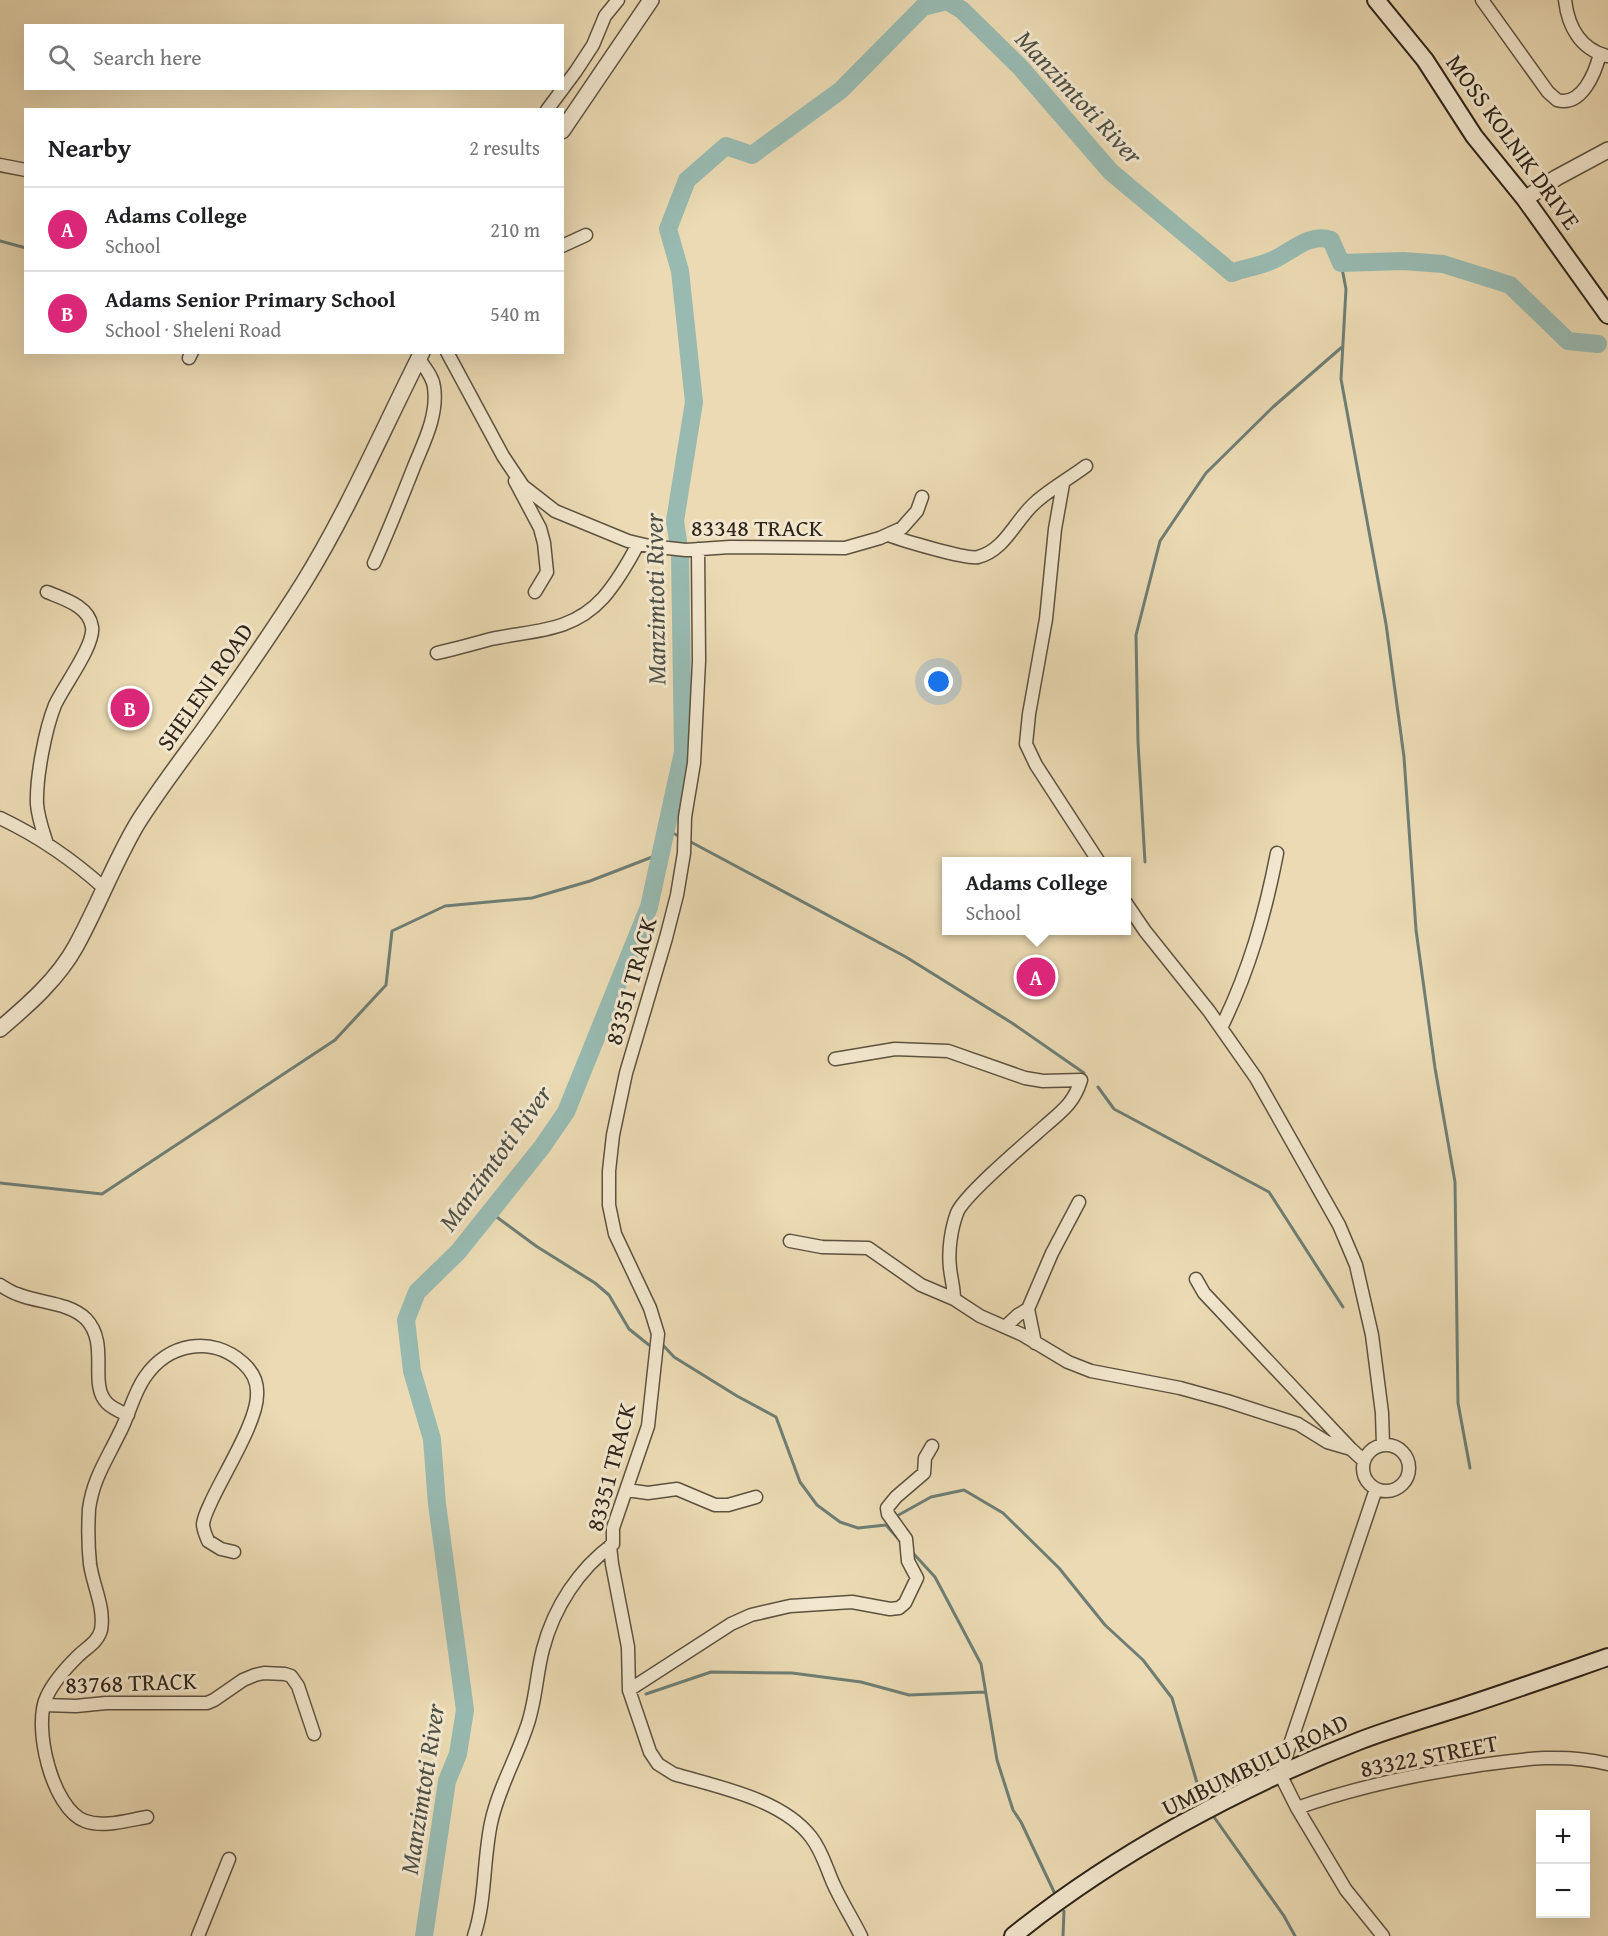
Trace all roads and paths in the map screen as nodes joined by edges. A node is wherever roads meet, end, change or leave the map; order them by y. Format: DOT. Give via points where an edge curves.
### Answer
graph roads {
  1 [pos="618,0"];
  2 [pos="651,0"];
  3 [pos="1376,0"];
  4 [pos="1482,0"];
  5 [pos="1566,0"];
  6 [pos="1604,55"];
  7 [pos="564,88"];
  8 [pos="562,90"];
  9 [pos="549,108"];
  10 [pos="564,128"];
  11 [pos="1608,150"];
  12 [pos="0,165"];
  13 [pos="24,170"];
  14 [pos="1525,199"];
  15 [pos="586,236"];
  16 [pos="564,245"];
  17 [pos="1608,315"];
  18 [pos="448,354"];
  19 [pos="421,356"];
  20 [pos="1086,466"];
  21 [pos="512,471"];
  22 [pos="1062,484"];
  23 [pos="922,497"];
  24 [pos="889,535"];
  25 [pos="638,544"];
  26 [pos="692,549"];
  27 [pos="374,563"];
  28 [pos="47,592"];
  29 [pos="535,592"];
  30 [pos="437,653"];
  31 [pos="0,818"];
  32 [pos="46,844"];
  33 [pos="1277,853"];
  34 [pos="1096,857"];
  35 [pos="104,888"];
  36 [pos="1131,911"];
  37 [pos="1221,1028"];
  38 [pos="0,1029"];
  39 [pos="835,1059"];
  40 [pos="1078,1202"];
  41 [pos="790,1241"];
  42 [pos="1196,1280"];
  43 [pos="0,1285"];
  44 [pos="954,1299"];
  45 [pos="1028,1309"];
  46 [pos="1005,1327"];
  47 [pos="1035,1343"];
  48 [pos="128,1414"];
  49 [pos="1383,1445"];
  50 [pos="932,1446"];
  51 [pos="1351,1449"];
  52 [pos="1364,1461"];
  53 [pos="1376,1489"];
  54 [pos="627,1490"];
  55 [pos="756,1497"];
  56 [pos="613,1544"];
  57 [pos="234,1552"];
  58 [pos="1608,1657"];
  59 [pos="629,1690"];
  60 [pos="44,1705"];
  61 [pos="314,1734"];
  62 [pos="1608,1764"];
  63 [pos="1280,1774"];
  64 [pos="1297,1808"];
  65 [pos="147,1817"];
  66 [pos="229,1859"];
  67 [pos="198,1936"];
  68 [pos="474,1936"];
  69 [pos="861,1936"];
  70 [pos="1013,1936"];
  71 [pos="1383,1936"];
  1 -- 7 [label="street"];
  2 -- 10 [label="street"];
  3 -- 14 [label="main road, MOSS KOLNIK DRIVE" via="1425,60 1474,136"];
  4 -- 6 [label="street" via="1557,100 1568,101 1582,91"];
  5 -- 6 [label="street" via="1573,31"];
  8 -- 9 [label="street"];
  11 -- 14 [label="street"];
  12 -- 13 [label="street"];
  14 -- 17 [label="main road, MOSS KOLNIK DRIVE"];
  15 -- 16 [label="street"];
  18 -- 21 [label="street, 83348 TRACK"];
  19 -- 27 [label="street" via="434,386 435,405 397,512"];
  19 -- 35 [label="street, SHELENI ROAD" via="304,581 252,662 156,795"];
  20 -- 22 [label="street"];
  21 -- 25 [label="street, 83348 TRACK" via="523,486 555,511"];
  21 -- 29 [label="street" via="544,543 548,572"];
  22 -- 24 [label="street" via="1038,500 998,545 980,557 969,558"];
  22 -- 34 [label="street" via="1026,744"];
  23 -- 24 [label="street, 83348 TRACK" via="911,519"];
  24 -- 26 [label="street, 83348 TRACK" via="845,548"];
  25 -- 26 [label="street, 83348 TRACK"];
  25 -- 30 [label="street" via="601,600 563,626"];
  26 -- 54 [label="street, 83351 TRACK" via="699,661 684,854 666,938 626,1073 609,1171 609,1205 615,1234 658,1334 648,1426"];
  28 -- 32 [label="street" via="79,606 86,614 92,635 47,726 37,804"];
  31 -- 32 [label="street"];
  32 -- 35 [label="street"];
  33 -- 37 [label="street" via="1257,937 1240,989"];
  35 -- 38 [label="street, SHELENI ROAD" via="58,973"];
  36 -- 37 [label="street"];
  37 -- 49 [label="street" via="1275,1111 1339,1225 1356,1265 1379,1376"];
  39 -- 44 [label="street" via="895,1049 948,1051 1025,1078 1081,1080 1073,1101 959,1208 950,1249"];
  40 -- 45 [label="street"];
  41 -- 44 [label="street" via="822,1247 868,1248 921,1285"];
  42 -- 51 [label="street"];
  43 -- 48 [label="street" via="16,1294 70,1309 87,1320 99,1346 102,1396 112,1407"];
  44 -- 46 [label="street"];
  45 -- 46 [label="street"];
  45 -- 47 [label="street"];
  46 -- 47 [label="street"];
  47 -- 51 [label="street" via="1091,1371 1227,1401 1298,1424 1327,1442"];
  48 -- 57 [label="street" via="157,1362 182,1348 219,1348 249,1369 256,1385 256,1407 203,1523 208,1541"];
  48 -- 60 [label="street" via="99,1471 90,1504 90,1565 101,1607 100,1634 55,1682"];
  49 -- 52 [label="street" via="1371,1450"];
  49 -- 53 [label="street" via="1401,1451 1408,1462 1408,1475 1395,1490"];
  50 -- 59 [label="street" via="925,1458 924,1473 887,1508 906,1539 908,1561 916,1575 903,1606 895,1610 852,1602 789,1606 751,1615"];
  51 -- 52 [label="street"];
  52 -- 53 [label="street" via="1364,1474"];
  53 -- 63 [label="street"];
  54 -- 55 [label="street" via="648,1493 677,1489 715,1505"];
  54 -- 56 [label="street, 83351 TRACK" via="613,1528"];
  56 -- 59 [label="street, 83351 TRACK" via="612,1564 628,1647"];
  56 -- 68 [label="street" via="581,1574 563,1600 547,1639 526,1729 496,1802"];
  58 -- 63 [label="main road, UMBUMBULU ROAD" via="1362,1740"];
  59 -- 69 [label="street, 83351 TRACK" via="650,1752 658,1764 674,1774 749,1796 782,1812 810,1834"];
  60 -- 61 [label="street, 83768 TRACK" via="207,1702 243,1680 276,1672 291,1676 298,1686"];
  60 -- 65 [label="street" via="47,1759 55,1786 75,1817 99,1824"];
  62 -- 64 [label="street, 83322 STREET" via="1564,1757 1532,1758 1422,1773"];
  63 -- 64 [label="street"];
  63 -- 70 [label="main road, UMBUMBULU ROAD" via="1124,1857"];
  64 -- 71 [label="street" via="1346,1890"];
  66 -- 67 [label="street"];
}
